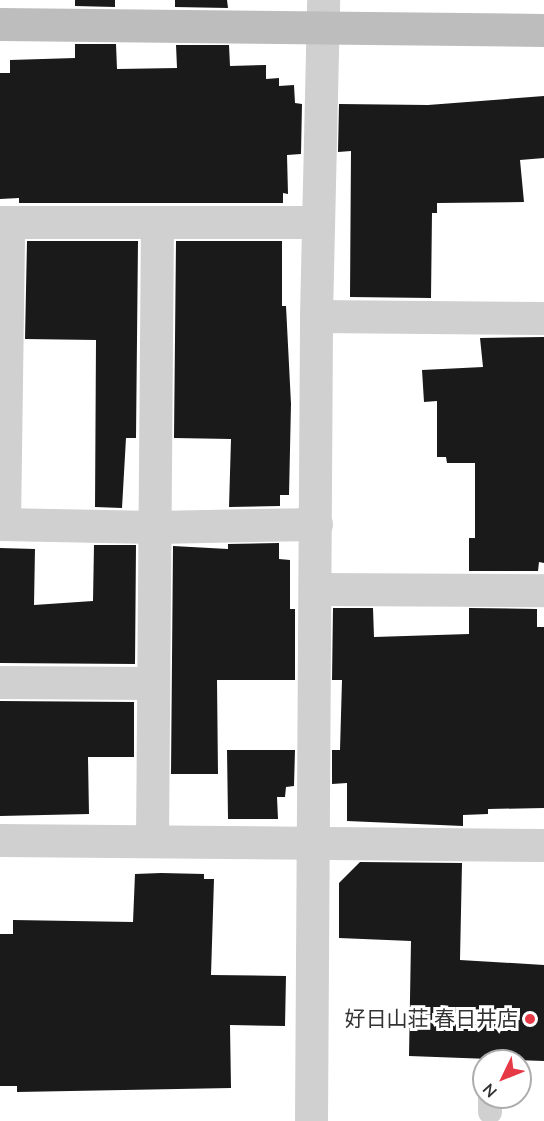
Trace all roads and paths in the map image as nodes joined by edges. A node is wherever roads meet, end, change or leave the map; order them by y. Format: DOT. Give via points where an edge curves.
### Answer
graph roads {
  1 [pos="323,15"];
  2 [pos="0,24"];
  3 [pos="544,30"];
  4 [pos="4,222"];
  5 [pos="157,222"];
  6 [pos="317,222"];
  7 [pos="316,316"];
  8 [pos="544,318"];
  9 [pos="2,524"];
  10 [pos="316,524"];
  11 [pos="155,527"];
  12 [pos="317,589"];
  13 [pos="544,590"];
  14 [pos="0,682"];
  15 [pos="153,683"];
  16 [pos="0,840"];
  17 [pos="152,841"];
  18 [pos="314,843"];
  19 [pos="544,845"];
  20 [pos="311,1121"];
  1 -- 2 [label="street"];
  1 -- 3 [label="street"];
  1 -- 6 [label="street"];
  4 -- 5 [label="street"];
  4 -- 9 [label="street"];
  5 -- 6 [label="street"];
  5 -- 11 [label="street"];
  6 -- 7 [label="street"];
  7 -- 8 [label="street"];
  7 -- 10 [label="street"];
  9 -- 11 [label="street"];
  10 -- 11 [label="street"];
  10 -- 12 [label="street"];
  11 -- 15 [label="street"];
  12 -- 13 [label="street"];
  12 -- 18 [label="street"];
  14 -- 15 [label="street"];
  15 -- 17 [label="street"];
  16 -- 17 [label="street"];
  17 -- 18 [label="street"];
  18 -- 19 [label="street"];
  18 -- 20 [label="street"];
}
